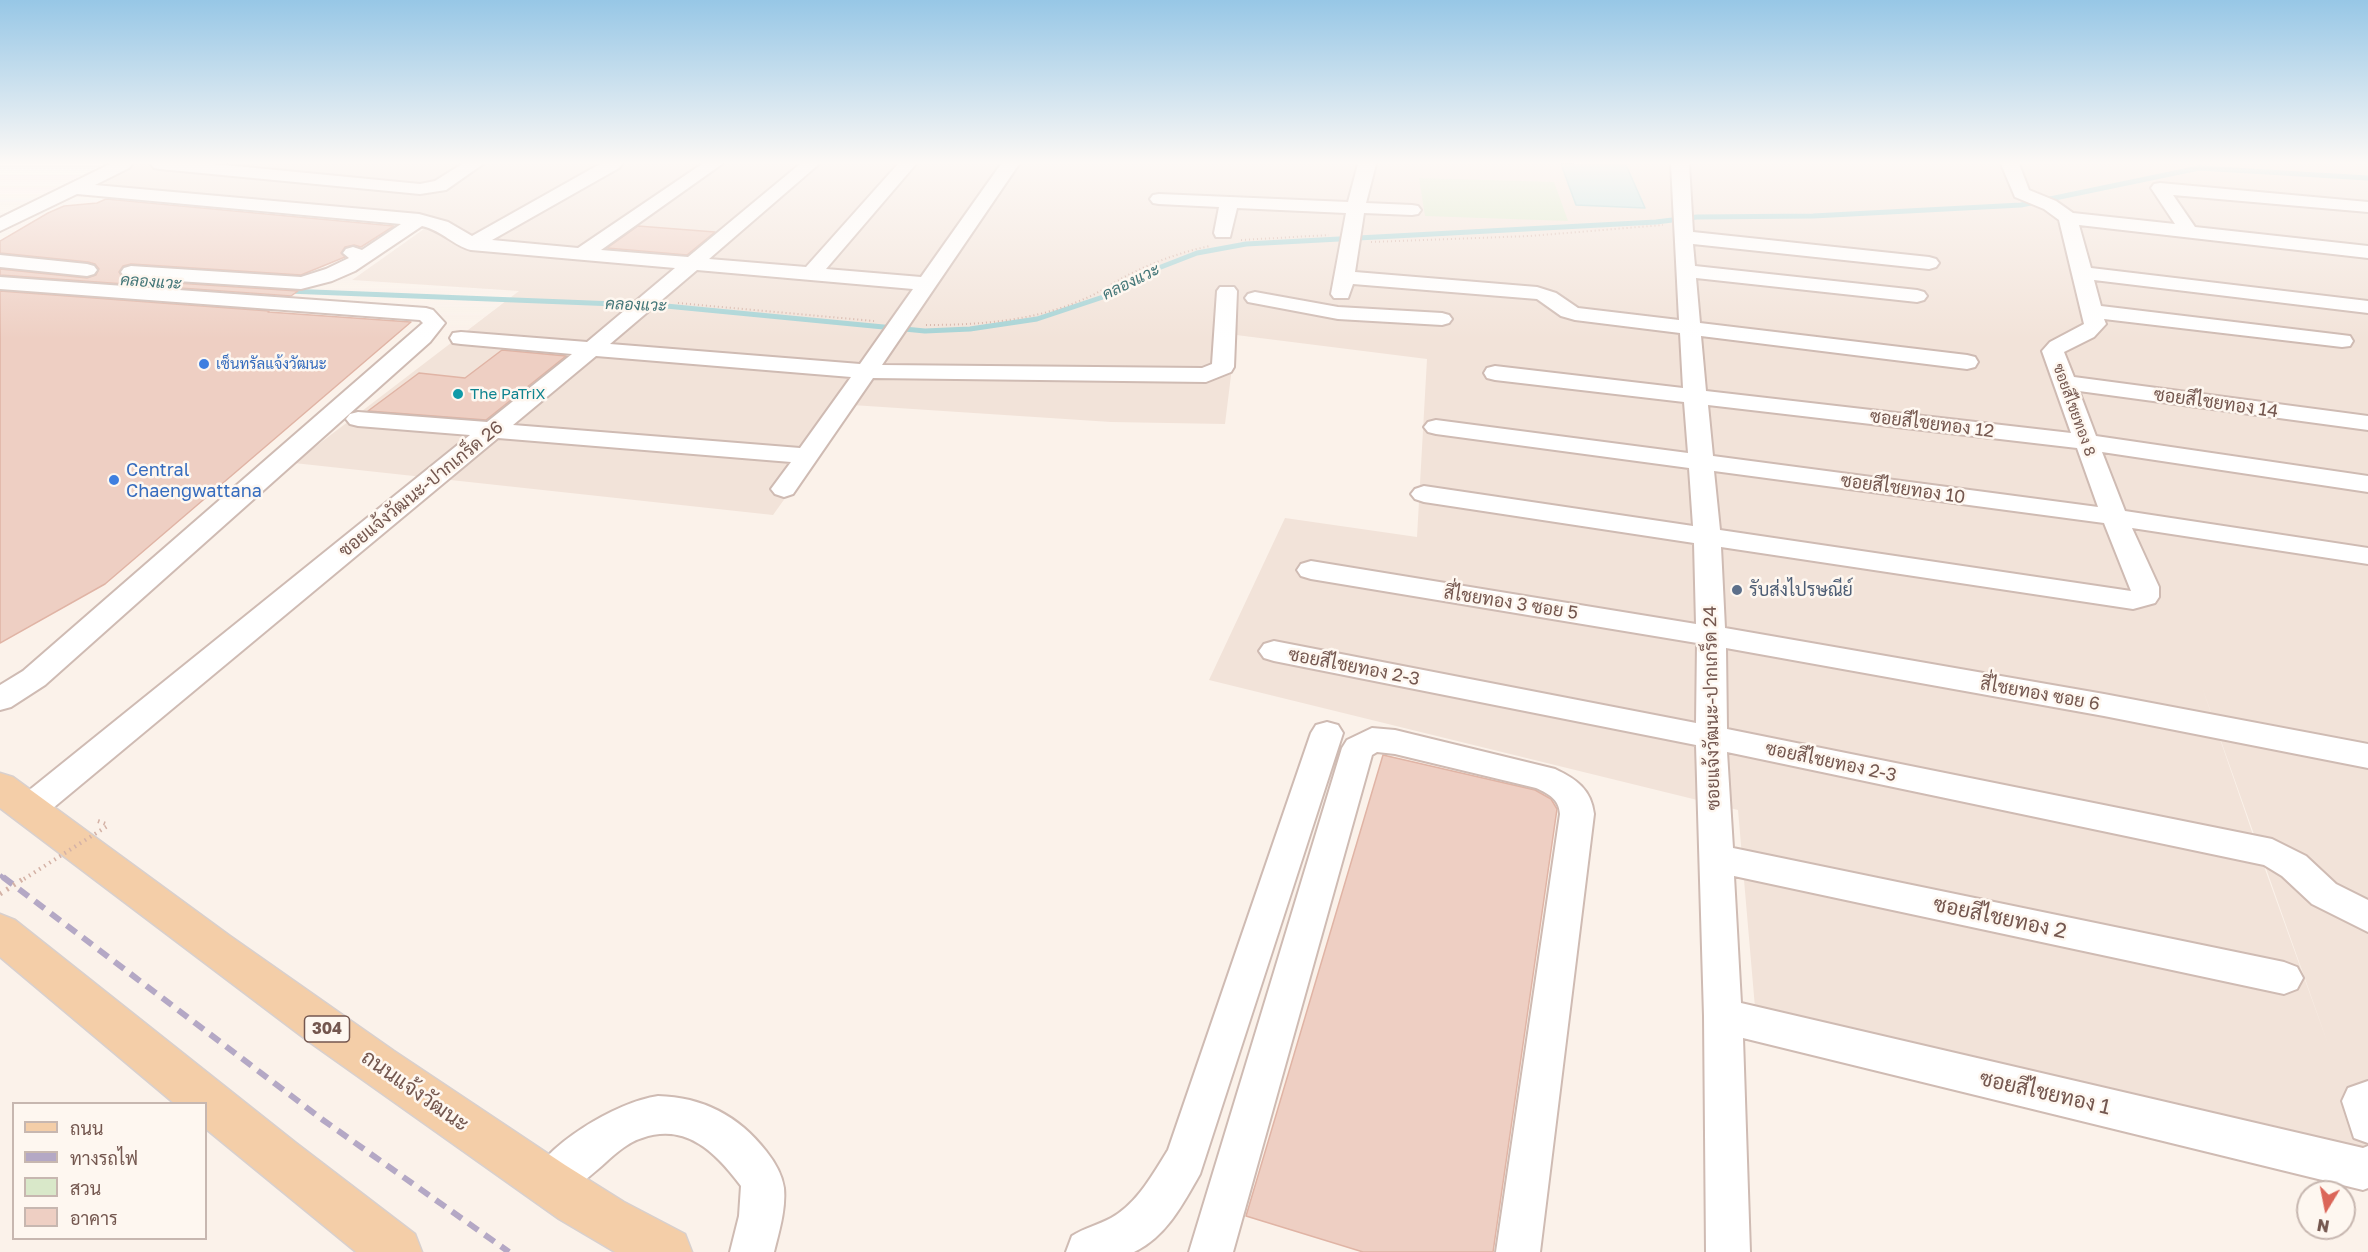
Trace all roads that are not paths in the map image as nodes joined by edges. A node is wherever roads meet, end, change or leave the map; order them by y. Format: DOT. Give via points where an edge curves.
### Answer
graph roads {
  1 [pos="415,222"];
  2 [pos="431,222"];
  3 [pos="509,222"];
  4 [pos="628,222"];
  5 [pos="742,222"];
  6 [pos="857,222"];
  7 [pos="970,222"];
  8 [pos="1227,222"];
  9 [pos="1353,222"];
  10 [pos="2069,222"];
  11 [pos="2106,222"];
  12 [pos="2183,222"];
  13 [pos="1683,225"];
  14 [pos="2189,232"];
  15 [pos="1226,239"];
  16 [pos="471,244"];
  17 [pos="2368,252"];
  18 [pos="582,254"];
  19 [pos="0,261"];
  20 [pos="694,263"];
  21 [pos="1929,263"];
  22 [pos="1685,271"];
  23 [pos="813,272"];
  24 [pos="2082,273"];
  25 [pos="61,274"];
  26 [pos="1343,277"];
  27 [pos="0,283"];
  28 [pos="927,284"];
  29 [pos="245,286"];
  30 [pos="1227,291"];
  31 [pos="1917,296"];
  32 [pos="1255,298"];
  33 [pos="282,303"];
  34 [pos="2368,307"];
  35 [pos="2092,311"];
  36 [pos="1338,313"];
  37 [pos="303,315"];
  38 [pos="1442,319"];
  39 [pos="1690,327"];
  40 [pos="461,338"];
  41 [pos="2343,341"];
  42 [pos="590,350"];
  43 [pos="378,351"];
  44 [pos="404,353"];
  45 [pos="1967,362"];
  46 [pos="864,371"];
  47 [pos="1495,373"];
  48 [pos="349,375"];
  49 [pos="376,377"];
  50 [pos="2063,382"];
  51 [pos="1696,395"];
  52 [pos="358,419"];
  53 [pos="2368,423"];
  54 [pos="1436,427"];
  55 [pos="492,431"];
  56 [pos="2086,442"];
  57 [pos="807,456"];
  58 [pos="1701,462"];
  59 [pos="2368,484"];
  60 [pos="784,489"];
  61 [pos="1424,494"];
  62 [pos="2114,517"];
  63 [pos="1707,534"];
  64 [pos="2368,556"];
  65 [pos="1311,570"];
  66 [pos="1711,635"];
  67 [pos="1274,651"];
  68 [pos="0,699"];
  69 [pos="1328,733"];
  70 [pos="1710,737"];
  71 [pos="2368,756"];
  72 [pos="14,798"];
  73 [pos="1716,858"];
  74 [pos="2368,917"];
  75 [pos="0,932"];
  76 [pos="2284,978"];
  77 [pos="1723,1016"];
  78 [pos="2368,1100"];
  79 [pos="2368,1124"];
  80 [pos="2368,1167"];
  81 [pos="549,1184"];
  82 [pos="397,1252"];
  83 [pos="667,1252"];
  84 [pos="752,1252"];
  85 [pos="1088,1252"];
  86 [pos="1211,1252"];
  87 [pos="1518,1252"];
  88 [pos="1728,1252"];
  1 -- 29 [label="street" via="358,255 336,273 301,283"];
  2 -- 16 [label="street" via="444,225"];
  3 -- 16 [label="street"];
  4 -- 18 [label="street"];
  5 -- 20 [label="street, ซอยแจ้งวัฒนะ-ปากเกร็ด 26"];
  6 -- 23 [label="street"];
  7 -- 28 [label="street"];
  8 -- 15 [label="street"];
  9 -- 26 [label="street"];
  10 -- 24 [label="street"];
  11 -- 14 [label="street"];
  12 -- 14 [label="street"];
  13 -- 21 [label="street"];
  13 -- 22 [label="street, ซอยแจ้งวัฒนะ-ปากเกร็ด 24"];
  14 -- 17 [label="street"];
  16 -- 18 [label="street"];
  18 -- 20 [label="street"];
  19 -- 25 [label="street"];
  20 -- 23 [label="street"];
  20 -- 42 [label="street, ซอยแจ้งวัฒนะ-ปากเกร็ด 26"];
  22 -- 31 [label="street"];
  22 -- 39 [label="street, ซอยแจ้งวัฒนะ-ปากเกร็ด 24"];
  23 -- 28 [label="street"];
  24 -- 34 [label="street"];
  24 -- 35 [label="street"];
  25 -- 27 [label="street"];
  25 -- 29 [label="street"];
  25 -- 29 [label="street" via="110,271"];
  26 -- 36 [label="street"];
  26 -- 39 [label="street" via="1538,293 1552,297 1559,308 1575,314"];
  28 -- 46 [label="street"];
  29 -- 33 [label="street"];
  30 -- 46 [label="street" via="1222,367 1206,375"];
  32 -- 36 [label="street"];
  33 -- 37 [label="street"];
  33 -- 44 [label="street" via="426,314 434,323"];
  35 -- 41 [label="street"];
  35 -- 50 [label="street, ซอยสีไชยทอง 8" via="2096,324 2090,332 2059,344 2053,351"];
  36 -- 38 [label="street"];
  39 -- 45 [label="street"];
  39 -- 51 [label="street, ซอยแจ้งวัฒนะ-ปากเกร็ด 24"];
  40 -- 42 [label="street"];
  42 -- 46 [label="street"];
  42 -- 55 [label="street, ซอยแจ้งวัฒนะ-ปากเกร็ด 26"];
  43 -- 44 [label="street"];
  44 -- 49 [label="street"];
  46 -- 57 [label="street"];
  47 -- 51 [label="street, ซอยสีไชยทอง 12"];
  48 -- 49 [label="street"];
  49 -- 68 [label="street" via="34,678"];
  50 -- 53 [label="street, ซอยสีไชยทอง 14"];
  50 -- 56 [label="street, ซอยสีไชยทอง 8"];
  51 -- 56 [label="street, ซอยสีไชยทอง 12"];
  51 -- 58 [label="street, ซอยแจ้งวัฒนะ-ปากเกร็ด 24"];
  52 -- 55 [label="street"];
  54 -- 58 [label="street, ซอยสีไชยทอง 10"];
  55 -- 57 [label="street"];
  55 -- 72 [label="street, ซอยแจ้งวัฒนะ-ปากเกร็ด 26"];
  56 -- 59 [label="street, ซอยสีไชยทอง 12"];
  56 -- 62 [label="street, ซอยสีไชยทอง 8"];
  57 -- 60 [label="street"];
  58 -- 62 [label="street, ซอยสีไชยทอง 10"];
  58 -- 63 [label="street, ซอยแจ้งวัฒนะ-ปากเกร็ด 24"];
  61 -- 63 [label="street"];
  62 -- 63 [label="street, ซอยสีไชยทอง 8" via="2145,587 2145,597 2133,600"];
  62 -- 64 [label="street, ซอยสีไชยทอง 10"];
  63 -- 66 [label="street, ซอยแจ้งวัฒนะ-ปากเกร็ด 24"];
  65 -- 66 [label="street, สี่ไชยทอง 3 ซอย 5"];
  66 -- 70 [label="street, ซอยแจ้งวัฒนะ-ปากเกร็ด 24"];
  66 -- 71 [label="street, สี่ไชยทอง ซอย 6"];
  67 -- 70 [label="street, ซอยสีไชยทอง 2-3"];
  69 -- 85 [label="street" via="1185,1160 1159,1202 1128,1233"];
  70 -- 73 [label="street, ซอยแจ้งวัฒนะ-ปากเกร็ด 24"];
  70 -- 74 [label="street, ซอยสีไชยทอง 2-3" via="2272,853 2294,866 2324,894"];
  72 -- 81 [label="main road, ถนนแจ้งวัฒนะ / 304" via="375,1064"];
  73 -- 76 [label="street, ซอยสีไชยทอง 2"];
  73 -- 77 [label="street, ซอยแจ้งวัฒนะ-ปากเกร็ด 24"];
  75 -- 82 [label="main road"];
  77 -- 80 [label="street, ซอยสีไชยทอง 1" via="2362,1169"];
  77 -- 88 [label="street, ซอยแจ้งวัฒนะ-ปากเกร็ด 24"];
  78 -- 79 [label="street" via="2362,1101"];
  81 -- 83 [label="main road, ถนนแจ้งวัฒนะ / 304"];
  81 -- 84 [label="street" via="614,1132 640,1118 674,1114 702,1121 726,1135 745,1155 761,1181 762,1211"];
  86 -- 87 [label="street" via="1358,748 1372,741 1395,742 1544,778 1563,787 1576,801"];
}
